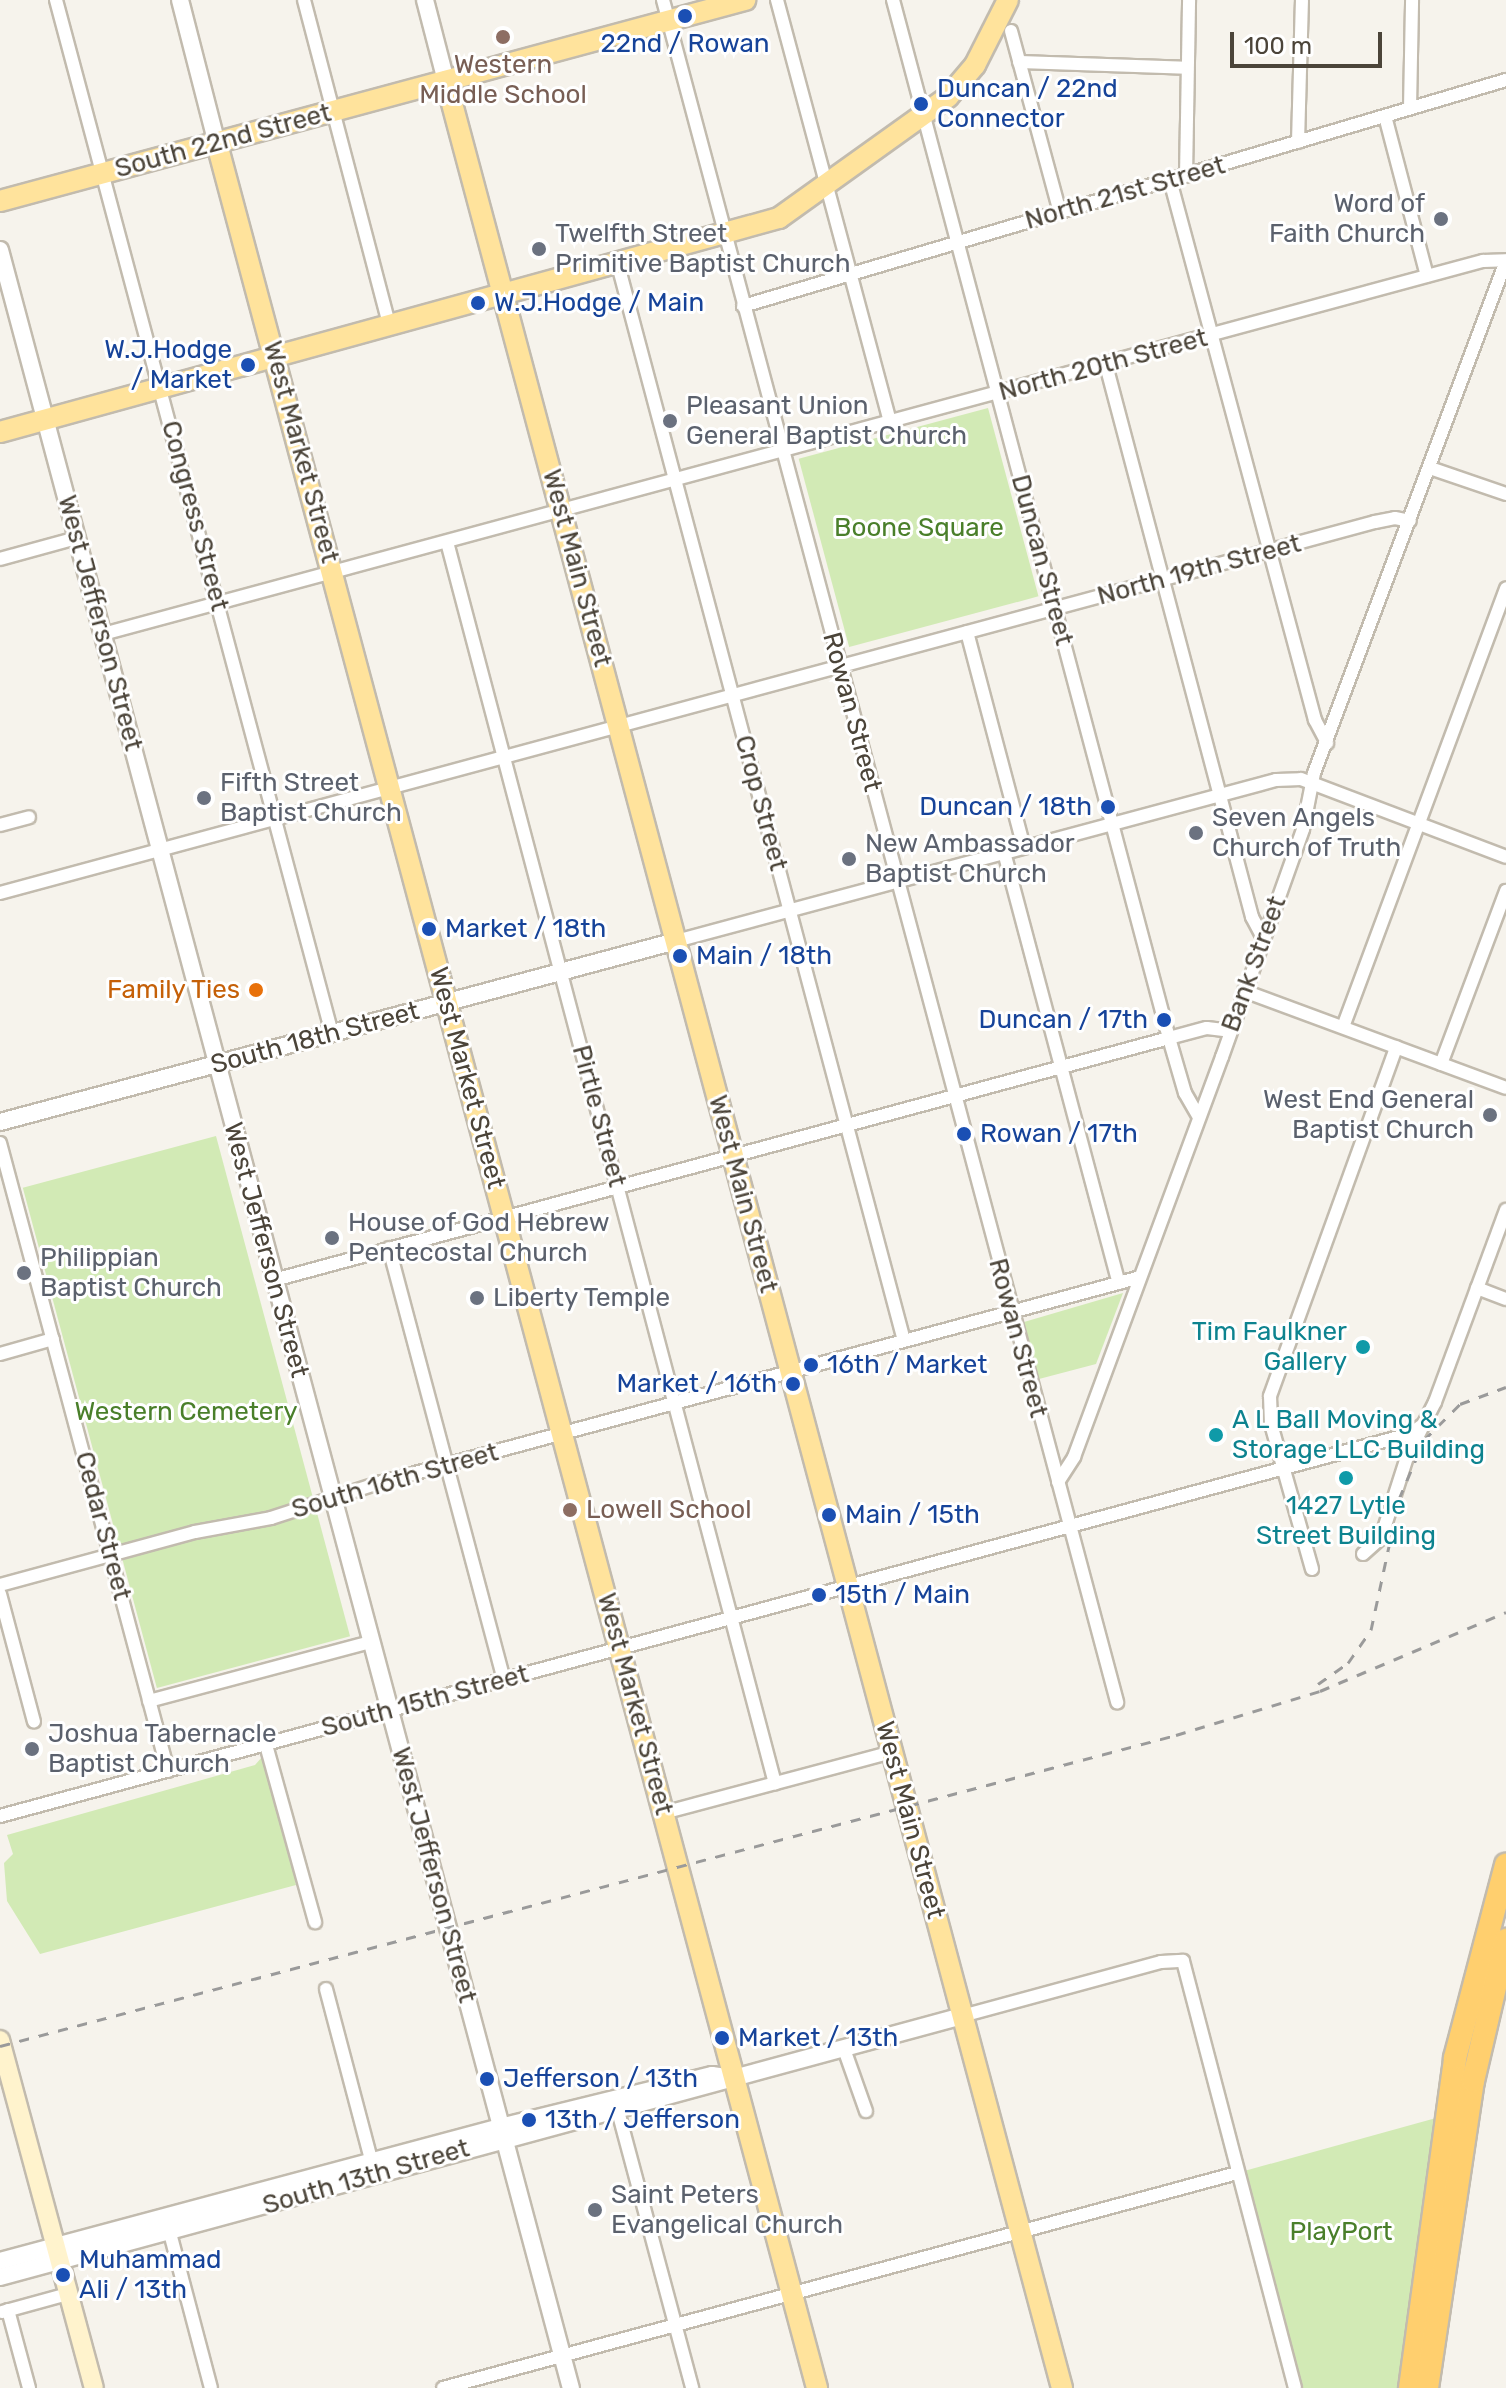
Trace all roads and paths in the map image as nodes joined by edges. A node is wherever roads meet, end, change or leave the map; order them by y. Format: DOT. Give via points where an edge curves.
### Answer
graph roads {
  1 [pos="56,0"];
  2 [pos="180,0"];
  3 [pos="304,0"];
  4 [pos="425,0"];
  5 [pos="663,0"];
  6 [pos="745,0"];
  7 [pos="777,0"];
  8 [pos="893,0"];
  9 [pos="1000,0"];
  10 [pos="1008,0"];
  11 [pos="1189,0"];
  12 [pos="1302,0"];
  13 [pos="1412,0"];
  14 [pos="668,21"];
  15 [pos="1003,28"];
  16 [pos="1019,62"];
  17 [pos="1187,68"];
  18 [pos="1506,80"];
  19 [pos="446,81"];
  20 [pos="1410,108"];
  21 [pos="334,112"];
  22 [pos="1385,116"];
  23 [pos="924,119"];
  24 [pos="1298,142"];
  25 [pos="217,144"];
  26 [pos="103,173"];
  27 [pos="1186,176"];
  28 [pos="1170,180"];
  29 [pos="827,186"];
  30 [pos="0,201"];
  31 [pos="1060,212"];
  32 [pos="725,237"];
  33 [pos="958,242"];
  34 [pos="0,250"];
  35 [pos="1506,261"];
  36 [pos="618,265"];
  37 [pos="851,274"];
  38 [pos="1427,276"];
  39 [pos="504,295"];
  40 [pos="743,306"];
  41 [pos="390,327"];
  42 [pos="1212,335"];
  43 [pos="275,357"];
  44 [pos="1106,365"];
  45 [pos="161,389"];
  46 [pos="998,394"];
  47 [pos="46,419"];
  48 [pos="890,423"];
  49 [pos="0,432"];
  50 [pos="783,452"];
  51 [pos="1430,468"];
  52 [pos="675,480"];
  53 [pos="1506,494"];
  54 [pos="562,511"];
  55 [pos="1410,521"];
  56 [pos="77,538"];
  57 [pos="447,542"];
  58 [pos="1270,551"];
  59 [pos="0,559"];
  60 [pos="333,572"];
  61 [pos="1163,579"];
  62 [pos="1506,588"];
  63 [pos="218,603"];
  64 [pos="1055,609"];
  65 [pos="967,632"];
  66 [pos="103,634"];
  67 [pos="840,666"];
  68 [pos="733,695"];
  69 [pos="619,727"];
  70 [pos="1327,743"];
  71 [pos="504,757"];
  72 [pos="1313,785"];
  73 [pos="390,788"];
  74 [pos="1219,794"];
  75 [pos="29,817"];
  76 [pos="275,819"];
  77 [pos="1112,823"];
  78 [pos="0,825"];
  79 [pos="1418,826"];
  80 [pos="1024,847"];
  81 [pos="161,849"];
  82 [pos="1004,852"];
  83 [pos="1506,857"];
  84 [pos="897,881"];
  85 [pos="1506,891"];
  86 [pos="0,893"];
  87 [pos="790,910"];
  88 [pos="1263,938"];
  89 [pos="676,941"];
  90 [pos="561,972"];
  91 [pos="1244,991"];
  92 [pos="448,1002"];
  93 [pos="1343,1027"];
  94 [pos="1230,1031"];
  95 [pos="332,1034"];
  96 [pos="1169,1038"];
  97 [pos="1396,1047"];
  98 [pos="217,1064"];
  99 [pos="1441,1064"];
  100 [pos="1061,1067"];
  101 [pos="1506,1088"];
  102 [pos="954,1096"];
  103 [pos="1199,1117"];
  104 [pos="0,1122"];
  105 [pos="846,1125"];
  106 [pos="0,1143"];
  107 [pos="732,1155"];
  108 [pos="618,1187"];
  109 [pos="1506,1210"];
  110 [pos="504,1218"];
  111 [pos="389,1248"];
  112 [pos="1137,1278"];
  113 [pos="274,1280"];
  114 [pos="1119,1283"];
  115 [pos="1477,1288"];
  116 [pos="1506,1299"];
  117 [pos="1011,1310"];
  118 [pos="53,1339"];
  119 [pos="904,1341"];
  120 [pos="0,1354"];
  121 [pos="789,1371"];
  122 [pos="675,1402"];
  123 [pos="1424,1424"];
  124 [pos="562,1433"];
  125 [pos="447,1464"];
  126 [pos="1284,1468"];
  127 [pos="1058,1482"];
  128 [pos="332,1497"];
  129 [pos="1069,1526"];
  130 [pos="1363,1554"];
  131 [pos="111,1557"];
  132 [pos="1312,1569"];
  133 [pos="0,1585"];
  134 [pos="849,1587"];
  135 [pos="0,1594"];
  136 [pos="732,1618"];
  137 [pos="370,1642"];
  138 [pos="621,1649"];
  139 [pos="504,1680"];
  140 [pos="149,1701"];
  141 [pos="1117,1702"];
  142 [pos="391,1708"];
  143 [pos="34,1722"];
  144 [pos="266,1745"];
  145 [pos="892,1752"];
  146 [pos="168,1771"];
  147 [pos="775,1783"];
  148 [pos="663,1813"];
  149 [pos="0,1816"];
  150 [pos="1506,1865"];
  151 [pos="315,1922"];
  152 [pos="1506,1940"];
  153 [pos="326,1989"];
  154 [pos="962,2016"];
  155 [pos="0,2040"];
  156 [pos="844,2049"];
  157 [pos="733,2078"];
  158 [pos="618,2111"];
  159 [pos="866,2111"];
  160 [pos="502,2133"];
  161 [pos="374,2168"];
  162 [pos="1237,2173"];
  163 [pos="1020,2231"];
  164 [pos="170,2233"];
  165 [pos="57,2254"];
  166 [pos="0,2261"];
  167 [pos="0,2277"];
  168 [pos="1443,2293"];
  169 [pos="68,2294"];
  170 [pos="792,2294"];
  171 [pos="4,2312"];
  172 [pos="677,2325"];
  173 [pos="562,2356"];
  174 [pos="1414,2385"];
  175 [pos="29,2388"];
  176 [pos="94,2388"];
  177 [pos="211,2388"];
  178 [pos="443,2388"];
  179 [pos="571,2388"];
  180 [pos="692,2388"];
  181 [pos="817,2388"];
  182 [pos="1062,2388"];
  183 [pos="1295,2388"];
  184 [pos="1437,2388"];
  1 -- 26 [label="street, Congress Street"];
  2 -- 25 [label="street, West Market Street"];
  3 -- 21 [label="street"];
  4 -- 19 [label="street, West Main Street"];
  5 -- 14 [label="street, Rowan Street"];
  6 -- 14 [label="main road, South 22nd Street"];
  7 -- 29 [label="street"];
  8 -- 23 [label="street, Duncan Street"];
  9 -- 15 [label="street"];
  10 -- 15 [label="main road"];
  11 -- 17 [label="street"];
  12 -- 24 [label="street"];
  13 -- 20 [label="street"];
  14 -- 19 [label="main road, South 22nd Street"];
  14 -- 32 [label="street, Rowan Street"];
  15 -- 16 [label="street"];
  15 -- 23 [label="main road" via="967,76"];
  16 -- 17 [label="street"];
  16 -- 31 [label="street"];
  17 -- 27 [label="street"];
  18 -- 20 [label="street, North 21st Street"];
  19 -- 21 [label="main road, South 22nd Street"];
  19 -- 39 [label="main road, West Main Street"];
  20 -- 22 [label="street, North 21st Street"];
  21 -- 25 [label="main road, South 22nd Street"];
  21 -- 41 [label="street"];
  22 -- 24 [label="street, North 21st Street"];
  22 -- 38 [label="street"];
  23 -- 29 [label="main road"];
  23 -- 33 [label="street, Duncan Street"];
  24 -- 27 [label="street, North 21st Street"];
  25 -- 26 [label="main road, South 22nd Street"];
  25 -- 43 [label="main road, West Market Street"];
  26 -- 30 [label="main road, South 22nd Street"];
  26 -- 45 [label="street, Congress Street"];
  27 -- 28 [label="street, North 21st Street"];
  28 -- 31 [label="street, North 21st Street"];
  28 -- 42 [label="street"];
  29 -- 32 [label="main road" via="779,218"];
  29 -- 37 [label="street"];
  31 -- 33 [label="street, North 21st Street"];
  32 -- 36 [label="main road"];
  32 -- 40 [label="street, Rowan Street"];
  33 -- 37 [label="street, North 21st Street"];
  33 -- 46 [label="street, Duncan Street"];
  34 -- 47 [label="street, West Jefferson Street"];
  35 -- 38 [label="street, North 20th Street"];
  35 -- 51 [label="street, Bank Street"];
  36 -- 39 [label="main road"];
  36 -- 52 [label="street, Crop Street"];
  37 -- 40 [label="street, North 21st Street"];
  37 -- 48 [label="street"];
  38 -- 42 [label="street, North 20th Street"];
  39 -- 41 [label="main road"];
  39 -- 54 [label="main road, West Main Street"];
  40 -- 50 [label="street, Rowan Street"];
  41 -- 43 [label="main road"];
  42 -- 44 [label="street, North 20th Street"];
  42 -- 58 [label="street"];
  43 -- 45 [label="main road"];
  43 -- 60 [label="main road, West Market Street"];
  44 -- 46 [label="street, North 20th Street"];
  44 -- 61 [label="street"];
  45 -- 47 [label="main road"];
  45 -- 63 [label="street, Congress Street"];
  46 -- 48 [label="street, North 20th Street"];
  46 -- 64 [label="street, Duncan Street"];
  47 -- 49 [label="main road"];
  47 -- 56 [label="street, West Jefferson Street"];
  48 -- 50 [label="street, North 20th Street"];
  50 -- 52 [label="street, North 20th Street"];
  50 -- 67 [label="street, Rowan Street"];
  51 -- 53 [label="street"];
  51 -- 55 [label="street, Bank Street"];
  52 -- 54 [label="street, North 20th Street"];
  52 -- 68 [label="street, Crop Street"];
  54 -- 57 [label="street, North 20th Street"];
  54 -- 69 [label="main road, West Main Street"];
  55 -- 58 [label="street, North 19th Street" via="1395,518"];
  55 -- 70 [label="street, Bank Street"];
  56 -- 59 [label="street"];
  56 -- 66 [label="street, West Jefferson Street"];
  57 -- 60 [label="street, North 20th Street"];
  57 -- 71 [label="street, Pirtle Street"];
  58 -- 61 [label="street, North 19th Street"];
  58 -- 70 [label="street" via="1315,720"];
  60 -- 63 [label="street, North 20th Street"];
  60 -- 73 [label="main road, West Market Street"];
  61 -- 64 [label="street, North 19th Street"];
  61 -- 74 [label="street"];
  62 -- 79 [label="street"];
  63 -- 66 [label="street, North 20th Street"];
  63 -- 76 [label="street, Congress Street"];
  64 -- 65 [label="street, North 19th Street"];
  64 -- 77 [label="street, Duncan Street"];
  65 -- 67 [label="street, North 19th Street"];
  65 -- 80 [label="street"];
  66 -- 81 [label="street, West Jefferson Street"];
  67 -- 68 [label="street, North 19th Street"];
  67 -- 84 [label="street, Rowan Street"];
  68 -- 69 [label="street, North 19th Street"];
  68 -- 87 [label="street, Crop Street"];
  69 -- 71 [label="street, North 19th Street"];
  69 -- 89 [label="main road, West Main Street"];
  70 -- 72 [label="street, Bank Street"];
  71 -- 73 [label="street, North 19th Street"];
  71 -- 90 [label="street, Pirtle Street"];
  72 -- 74 [label="street" via="1276,780"];
  72 -- 79 [label="street"];
  72 -- 88 [label="street, Bank Street" via="1303,829"];
  73 -- 76 [label="street, North 19th Street"];
  73 -- 92 [label="main road, West Market Street"];
  74 -- 77 [label="street"];
  74 -- 88 [label="street" via="1252,917"];
  75 -- 78 [label="street"];
  76 -- 81 [label="street, North 19th Street"];
  76 -- 95 [label="street, Congress Street"];
  77 -- 80 [label="street"];
  77 -- 96 [label="street, Duncan Street"];
  79 -- 83 [label="street"];
  79 -- 93 [label="street"];
  80 -- 82 [label="street"];
  81 -- 86 [label="street, North 19th Street"];
  81 -- 98 [label="street, West Jefferson Street"];
  82 -- 84 [label="street"];
  82 -- 100 [label="street"];
  84 -- 87 [label="street"];
  84 -- 102 [label="street, Rowan Street"];
  85 -- 99 [label="street"];
  87 -- 89 [label="street"];
  87 -- 105 [label="street, Crop Street"];
  88 -- 91 [label="street, Bank Street"];
  89 -- 90 [label="street, South 18th Street"];
  89 -- 107 [label="main road, West Main Street"];
  90 -- 92 [label="street, South 18th Street"];
  90 -- 108 [label="street, Pirtle Street"];
  91 -- 93 [label="street"];
  91 -- 94 [label="street, Bank Street"];
  92 -- 95 [label="street, South 18th Street"];
  92 -- 110 [label="main road, West Market Street"];
  93 -- 97 [label="street"];
  94 -- 96 [label="street" via="1207,1028"];
  94 -- 103 [label="street, Bank Street"];
  95 -- 98 [label="street, South 18th Street"];
  96 -- 100 [label="street"];
  96 -- 103 [label="street, Duncan Street" via="1185,1093"];
  97 -- 99 [label="street"];
  97 -- 126 [label="street" via="1274,1378 1270,1416"];
  98 -- 104 [label="street, South 18th Street"];
  98 -- 113 [label="street, West Jefferson Street"];
  99 -- 101 [label="street"];
  100 -- 102 [label="street"];
  100 -- 114 [label="street"];
  102 -- 105 [label="street"];
  102 -- 117 [label="street, Rowan Street"];
  103 -- 112 [label="street, Bank Street"];
  105 -- 107 [label="street"];
  105 -- 119 [label="street, Crop Street"];
  106 -- 118 [label="street, Cedar Street"];
  107 -- 108 [label="street"];
  107 -- 121 [label="main road, West Main Street"];
  108 -- 110 [label="street"];
  108 -- 122 [label="street, Pirtle Street"];
  109 -- 115 [label="street"];
  110 -- 111 [label="street"];
  110 -- 124 [label="main road, West Market Street"];
  111 -- 113 [label="street"];
  111 -- 125 [label="street"];
  112 -- 114 [label="street, South 16th Street"];
  112 -- 127 [label="street, Bank Street" via="1074,1457"];
  113 -- 128 [label="street, West Jefferson Street"];
  114 -- 117 [label="street, South 16th Street"];
  115 -- 116 [label="street"];
  115 -- 123 [label="street"];
  117 -- 119 [label="street, South 16th Street"];
  117 -- 127 [label="street, Rowan Street"];
  118 -- 120 [label="street"];
  118 -- 131 [label="street, Cedar Street"];
  119 -- 121 [label="street, South 16th Street"];
  121 -- 122 [label="street, South 16th Street"];
  121 -- 134 [label="main road, West Main Street"];
  122 -- 124 [label="street, South 16th Street"];
  122 -- 136 [label="street, Pirtle Street"];
  123 -- 126 [label="street, South 15th Street" via="1410,1434"];
  123 -- 130 [label="street" via="1381,1538"];
  124 -- 125 [label="street, South 16th Street"];
  124 -- 138 [label="main road, West Market Street"];
  125 -- 128 [label="street, South 16th Street"];
  125 -- 139 [label="street"];
  126 -- 129 [label="street, South 15th Street"];
  126 -- 132 [label="street"];
  127 -- 129 [label="street, Rowan Street"];
  128 -- 131 [label="street, South 16th Street"];
  128 -- 137 [label="street, West Jefferson Street"];
  129 -- 134 [label="street, South 15th Street"];
  129 -- 141 [label="street, Rowan Street"];
  131 -- 133 [label="street, South 16th Street"];
  131 -- 140 [label="street, Cedar Street"];
  134 -- 136 [label="street, South 15th Street"];
  134 -- 145 [label="main road, West Main Street"];
  135 -- 143 [label="street"];
  136 -- 138 [label="street, South 15th Street"];
  136 -- 147 [label="street, Pirtle Street"];
  137 -- 140 [label="street"];
  137 -- 142 [label="street, West Jefferson Street"];
  138 -- 139 [label="street, South 15th Street"];
  138 -- 148 [label="main road, West Market Street"];
  139 -- 142 [label="street, South 15th Street"];
  140 -- 146 [label="street, Cedar Street"];
  142 -- 144 [label="street, South 15th Street"];
  142 -- 160 [label="street, West Jefferson Street"];
  144 -- 146 [label="street, South 15th Street"];
  144 -- 151 [label="street"];
  145 -- 147 [label="street"];
  145 -- 154 [label="main road, West Main Street"];
  146 -- 149 [label="street, South 15th Street"];
  147 -- 148 [label="street"];
  148 -- 157 [label="main road, West Market Street"];
  150 -- 174 [label="highway" via="1455,2058"];
  152 -- 168 [label="highway" via="1473,2081"];
  153 -- 161 [label="street"];
  154 -- 156 [label="street, South 13th Street"];
  154 -- 162 [label="street" via="1161,1962 1183,1961"];
  154 -- 163 [label="main road, West Main Street"];
  155 -- 165 [label="main road"];
  156 -- 157 [label="street, South 13th Street"];
  156 -- 159 [label="street"];
  157 -- 158 [label="street, South 13th Street"];
  157 -- 160 [label="street, South 13th Street" via="712,2075"];
  157 -- 170 [label="main road, West Market Street"];
  158 -- 160 [label="street, South 13th Street"];
  158 -- 172 [label="street"];
  160 -- 161 [label="street, South 13th Street"];
  160 -- 173 [label="street, West Jefferson Street"];
  161 -- 164 [label="street, South 13th Street"];
  161 -- 165 [label="street, South 13th Street"];
  162 -- 163 [label="street"];
  162 -- 183 [label="street"];
  163 -- 170 [label="street"];
  163 -- 182 [label="main road, West Main Street"];
  164 -- 165 [label="street, South 13th Street"];
  164 -- 177 [label="street"];
  165 -- 166 [label="street, South 13th Street"];
  165 -- 167 [label="street, South 13th Street"];
  165 -- 169 [label="main road"];
  168 -- 174 [label="highway"];
  168 -- 184 [label="highway"];
  169 -- 171 [label="street"];
  169 -- 176 [label="main road"];
  170 -- 172 [label="street"];
  170 -- 181 [label="main road, West Market Street"];
  171 -- 175 [label="street"];
  172 -- 173 [label="street"];
  172 -- 180 [label="street"];
  173 -- 178 [label="street"];
  173 -- 179 [label="street, West Jefferson Street"];
}
